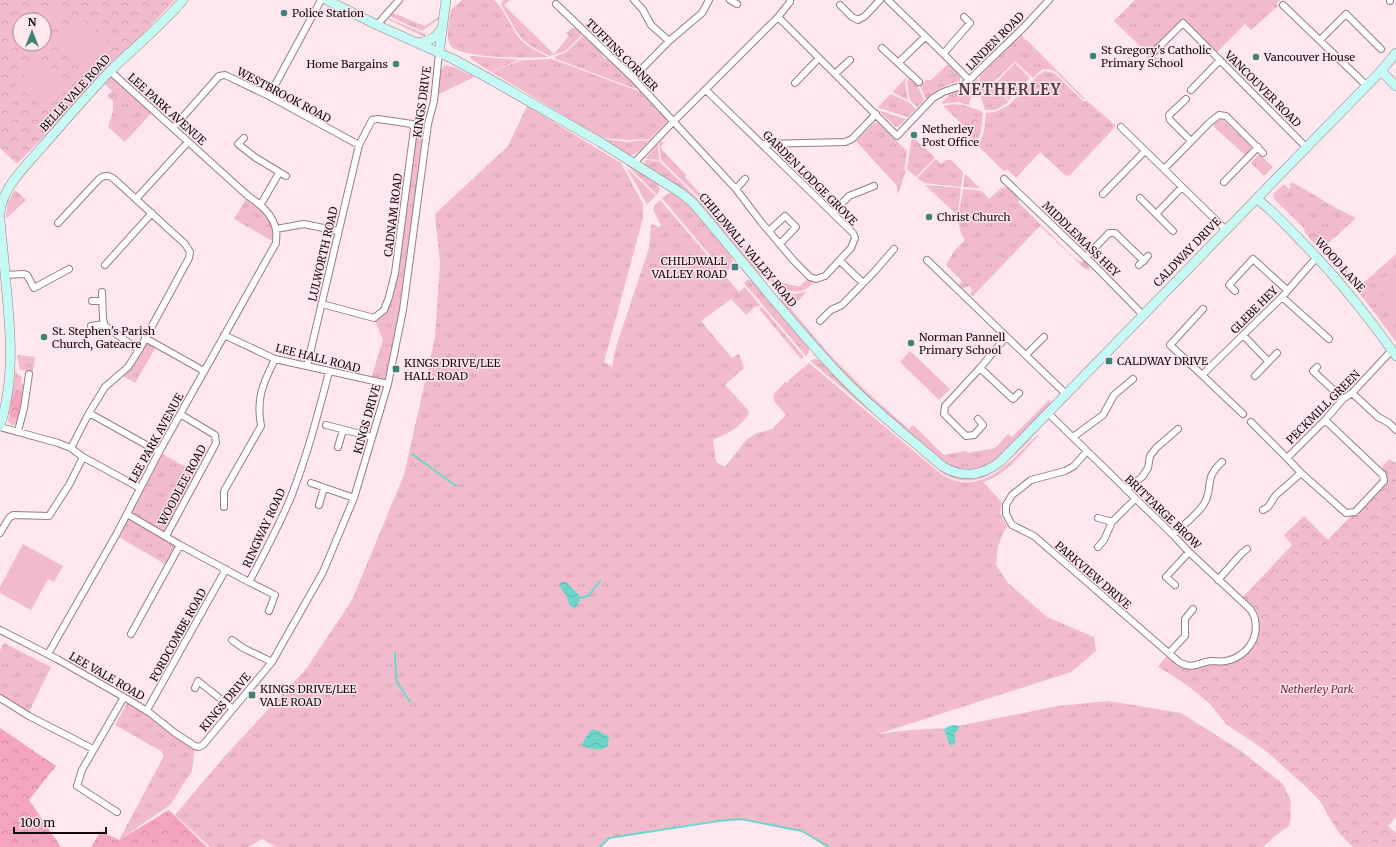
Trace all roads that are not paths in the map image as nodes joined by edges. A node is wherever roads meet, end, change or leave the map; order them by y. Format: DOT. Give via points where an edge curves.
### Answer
graph roads {
  1 [pos="183,0"];
  2 [pos="322,0"];
  3 [pos="327,0"];
  4 [pos="399,0"];
  5 [pos="446,0"];
  6 [pos="634,0"];
  7 [pos="708,0"];
  8 [pos="730,0"];
  9 [pos="790,0"];
  10 [pos="880,0"];
  11 [pos="888,0"];
  12 [pos="1049,0"];
  13 [pos="556,4"];
  14 [pos="738,4"];
  15 [pos="840,5"];
  16 [pos="1283,5"];
  17 [pos="778,17"];
  18 [pos="964,17"];
  19 [pos="377,25"];
  20 [pos="443,27"];
  21 [pos="925,37"];
  22 [pos="1320,40"];
  23 [pos="669,41"];
  24 [pos="418,43"];
  25 [pos="882,48"];
  26 [pos="1382,49"];
  27 [pos="1154,52"];
  28 [pos="439,53"];
  29 [pos="944,53"];
  30 [pos="1396,53"];
  31 [pos="819,58"];
  32 [pos="850,60"];
  33 [pos="1220,60"];
  34 [pos="898,63"];
  35 [pos="110,71"];
  36 [pos="1381,71"];
  37 [pos="834,74"];
  38 [pos="633,78"];
  39 [pos="969,80"];
  40 [pos="920,82"];
  41 [pos="794,83"];
  42 [pos="1366,86"];
  43 [pos="1396,86"];
  44 [pos="706,90"];
  45 [pos="1191,90"];
  46 [pos="268,96"];
  47 [pos="1186,99"];
  48 [pos="876,114"];
  49 [pos="672,122"];
  50 [pos="1121,127"];
  51 [pos="173,128"];
  52 [pos="244,138"];
  53 [pos="1191,141"];
  54 [pos="188,142"];
  55 [pos="762,144"];
  56 [pos="358,145"];
  57 [pos="1258,147"];
  58 [pos="1306,147"];
  59 [pos="1145,151"];
  60 [pos="1263,153"];
  61 [pos="634,163"];
  62 [pos="1164,169"];
  63 [pos="279,172"];
  64 [pos="286,176"];
  65 [pos="745,179"];
  66 [pos="1004,179"];
  67 [pos="1224,182"];
  68 [pos="874,186"];
  69 [pos="1182,187"];
  70 [pos="736,189"];
  71 [pos="1103,194"];
  72 [pos="3,196"];
  73 [pos="1140,198"];
  74 [pos="1257,198"];
  75 [pos="136,199"];
  76 [pos="261,204"];
  77 [pos="0,213"];
  78 [pos="833,213"];
  79 [pos="152,214"];
  80 [pos="1156,214"];
  81 [pos="0,219"];
  82 [pos="58,223"];
  83 [pos="276,229"];
  84 [pos="1226,230"];
  85 [pos="338,231"];
  86 [pos="1173,231"];
  87 [pos="769,232"];
  88 [pos="780,244"];
  89 [pos="894,249"];
  90 [pos="1086,257"];
  91 [pos="1317,257"];
  92 [pos="927,260"];
  93 [pos="1144,260"];
  94 [pos="840,261"];
  95 [pos="105,265"];
  96 [pos="69,269"];
  97 [pos="6,275"];
  98 [pos="863,283"];
  99 [pos="1287,290"];
  100 [pos="1235,291"];
  101 [pos="102,292"];
  102 [pos="1282,297"];
  103 [pos="92,301"];
  104 [pos="102,301"];
  105 [pos="322,304"];
  106 [pos="1203,309"];
  107 [pos="1143,315"];
  108 [pos="820,321"];
  109 [pos="104,324"];
  110 [pos="91,326"];
  111 [pos="224,334"];
  112 [pos="1243,335"];
  113 [pos="1006,337"];
  114 [pos="1044,337"];
  115 [pos="145,338"];
  116 [pos="1329,338"];
  117 [pos="139,350"];
  118 [pos="1277,353"];
  119 [pos="1394,353"];
  120 [pos="1026,355"];
  121 [pos="275,359"];
  122 [pos="1268,361"];
  123 [pos="307,366"];
  124 [pos="980,368"];
  125 [pos="1317,368"];
  126 [pos="204,371"];
  127 [pos="329,372"];
  128 [pos="29,374"];
  129 [pos="1202,375"];
  130 [pos="1255,376"];
  131 [pos="1133,379"];
  132 [pos="388,384"];
  133 [pos="1019,393"];
  134 [pos="1352,393"];
  135 [pos="1066,394"];
  136 [pos="1343,399"];
  137 [pos="89,413"];
  138 [pos="1048,413"];
  139 [pos="180,414"];
  140 [pos="1243,414"];
  141 [pos="259,415"];
  142 [pos="251,417"];
  143 [pos="978,419"];
  144 [pos="1325,420"];
  145 [pos="1251,422"];
  146 [pos="326,425"];
  147 [pos="0,426"];
  148 [pos="1178,429"];
  149 [pos="342,430"];
  150 [pos="1396,430"];
  151 [pos="18,431"];
  152 [pos="372,437"];
  153 [pos="1073,437"];
  154 [pos="338,447"];
  155 [pos="71,448"];
  156 [pos="1087,451"];
  157 [pos="159,452"];
  158 [pos="83,457"];
  159 [pos="1287,458"];
  160 [pos="1222,462"];
  161 [pos="994,466"];
  162 [pos="1301,473"];
  163 [pos="311,483"];
  164 [pos="140,488"];
  165 [pos="324,488"];
  166 [pos="1126,490"];
  167 [pos="354,498"];
  168 [pos="1135,499"];
  169 [pos="319,504"];
  170 [pos="224,507"];
  171 [pos="1264,510"];
  172 [pos="126,514"];
  173 [pos="1098,518"];
  174 [pos="1112,522"];
  175 [pos="0,533"];
  176 [pos="1173,535"];
  177 [pos="166,536"];
  178 [pos="180,545"];
  179 [pos="1098,547"];
  180 [pos="1247,549"];
  181 [pos="1189,552"];
  182 [pos="226,569"];
  183 [pos="1218,580"];
  184 [pos="249,582"];
  185 [pos="1175,586"];
  186 [pos="1193,609"];
  187 [pos="269,611"];
  188 [pos="1256,630"];
  189 [pos="2,631"];
  190 [pos="131,634"];
  191 [pos="0,639"];
  192 [pos="232,640"];
  193 [pos="1168,653"];
  194 [pos="48,654"];
  195 [pos="272,662"];
  196 [pos="202,674"];
  197 [pos="198,681"];
  198 [pos="195,688"];
  199 [pos="124,697"];
  200 [pos="0,698"];
  201 [pos="233,709"];
  202 [pos="147,710"];
  203 [pos="199,747"];
  204 [pos="93,749"];
  205 [pos="117,812"];
  1 -- 35 [label="main road, BELLE VALE ROAD"];
  2 -- 46 [label="street"];
  3 -- 19 [label="main road, CHILDWALL VALLEY ROAD"];
  4 -- 19 [label="street"];
  5 -- 20 [label="main road"];
  6 -- 23 [label="street" via="651,25"];
  7 -- 23 [label="street" via="702,13"];
  8 -- 14 [label="street"];
  9 -- 17 [label="street"];
  10 -- 15 [label="street" via="858,20"];
  11 -- 21 [label="street"];
  12 -- 39 [label="street, LINDEN ROAD"];
  13 -- 38 [label="street, TUFFINS CORNER"];
  16 -- 22 [label="street"];
  17 -- 31 [label="street"];
  17 -- 44 [label="street"];
  18 -- 29 [label="street" via="970,23"];
  19 -- 24 [label="main road, CHILDWALL VALLEY ROAD"];
  20 -- 24 [label="main road" via="434,38"];
  20 -- 28 [label="main road"];
  21 -- 29 [label="street"];
  21 -- 34 [label="street"];
  22 -- 26 [label="street" via="1346,14"];
  22 -- 42 [label="street"];
  23 -- 38 [label="street"];
  24 -- 28 [label="main road, CHILDWALL VALLEY ROAD"];
  25 -- 34 [label="street"];
  27 -- 33 [label="street, VANCOUVER ROAD" via="1183,23"];
  28 -- 61 [label="main road, CHILDWALL VALLEY ROAD" via="488,78"];
  28 -- 132 [label="street, KINGS DRIVE" via="403,310"];
  29 -- 39 [label="street"];
  30 -- 36 [label="main road, CALDWAY DRIVE"];
  31 -- 37 [label="street"];
  31 -- 41 [label="street"];
  32 -- 37 [label="street"];
  33 -- 45 [label="street"];
  33 -- 58 [label="street, VANCOUVER ROAD"];
  34 -- 40 [label="street"];
  35 -- 51 [label="street, LEE PARK AVENUE"];
  35 -- 72 [label="main road, BELLE VALE ROAD"];
  36 -- 42 [label="main road, CALDWAY DRIVE"];
  36 -- 43 [label="main road"];
  37 -- 48 [label="street"];
  38 -- 49 [label="street, TUFFINS CORNER"];
  39 -- 48 [label="street, LINDEN ROAD" via="964,85 933,98 897,136"];
  42 -- 58 [label="main road, CALDWAY DRIVE"];
  44 -- 49 [label="street"];
  44 -- 55 [label="street, GARDEN LODGE GROVE"];
  46 -- 51 [label="street, WESTBROOK ROAD" via="225,75 219,76"];
  46 -- 56 [label="street, WESTBROOK ROAD"];
  47 -- 53 [label="street" via="1169,115 1170,120"];
  48 -- 55 [label="street" via="852,139 845,142"];
  49 -- 61 [label="street"];
  49 -- 70 [label="street, GARDEN LODGE GROVE"];
  50 -- 59 [label="street"];
  51 -- 54 [label="street, LEE PARK AVENUE"];
  52 -- 63 [label="street" via="238,144"];
  53 -- 57 [label="street" via="1219,115 1226,116"];
  53 -- 62 [label="street"];
  54 -- 75 [label="street"];
  54 -- 76 [label="street, LEE PARK AVENUE" via="248,196"];
  55 -- 78 [label="street, GARDEN LODGE GROVE"];
  56 -- 85 [label="street, LULWORTH ROAD"];
  56 -- 105 [label="street, CADNAM ROAD" via="372,120 412,124 414,129 395,273 384,310 374,318"];
  57 -- 60 [label="street"];
  57 -- 67 [label="street"];
  58 -- 74 [label="main road, CALDWAY DRIVE"];
  59 -- 62 [label="street"];
  59 -- 71 [label="street"];
  61 -- 161 [label="main road, CHILDWALL VALLEY ROAD" via="693,203 817,350 864,399 905,435 952,472 979,473"];
  62 -- 69 [label="street"];
  63 -- 64 [label="street"];
  63 -- 76 [label="street"];
  65 -- 70 [label="street"];
  66 -- 90 [label="street, MIDDLEMASS HEY"];
  68 -- 78 [label="street" via="849,196"];
  69 -- 80 [label="street"];
  69 -- 84 [label="street"];
  70 -- 87 [label="street, GARDEN LODGE GROVE"];
  72 -- 77 [label="main road, BELLE VALE ROAD"];
  73 -- 80 [label="street"];
  74 -- 84 [label="main road, CALDWAY DRIVE"];
  74 -- 91 [label="main road, WOOD LANE"];
  75 -- 79 [label="street"];
  75 -- 82 [label="street" via="109,176 102,177"];
  76 -- 83 [label="street, LEE PARK AVENUE"];
  78 -- 94 [label="street, GARDEN LODGE GROVE" via="855,238 855,242"];
  79 -- 95 [label="street"];
  79 -- 115 [label="street" via="190,249 190,254"];
  80 -- 86 [label="street"];
  81 -- 97 [label="main road"];
  83 -- 85 [label="street" via="304,224"];
  83 -- 111 [label="street, LEE PARK AVENUE" via="276,243"];
  84 -- 107 [label="main road, CALDWAY DRIVE"];
  85 -- 105 [label="street, LULWORTH ROAD"];
  87 -- 88 [label="street, GARDEN LODGE GROVE"];
  87 -- 88 [label="street" via="785,216 796,226"];
  88 -- 94 [label="street, GARDEN LODGE GROVE" via="810,277 816,279 825,276"];
  89 -- 98 [label="street"];
  90 -- 93 [label="street" via="1109,233 1115,233"];
  90 -- 107 [label="street, MIDDLEMASS HEY"];
  91 -- 99 [label="street, GLEBE HEY"];
  91 -- 119 [label="main road, WOOD LANE" via="1365,312"];
  92 -- 113 [label="street"];
  94 -- 98 [label="street"];
  96 -- 97 [label="street" via="34,288 27,275"];
  97 -- 147 [label="main road" via="10,357 6,404"];
  98 -- 108 [label="street" via="842,305 831,310"];
  99 -- 100 [label="street" via="1253,259 1229,285"];
  99 -- 102 [label="street, GLEBE HEY"];
  101 -- 104 [label="street"];
  102 -- 112 [label="street, GLEBE HEY"];
  102 -- 116 [label="street"];
  103 -- 104 [label="street"];
  104 -- 109 [label="street"];
  105 -- 123 [label="street, LULWORTH ROAD"];
  106 -- 129 [label="street" via="1170,345"];
  107 -- 135 [label="main road, CALDWAY DRIVE"];
  109 -- 110 [label="street"];
  109 -- 117 [label="street"];
  111 -- 121 [label="street, LEE HALL ROAD"];
  111 -- 126 [label="street, LEE PARK AVENUE"];
  112 -- 122 [label="street"];
  112 -- 129 [label="street, GLEBE HEY"];
  113 -- 120 [label="street"];
  113 -- 124 [label="street"];
  114 -- 120 [label="street"];
  115 -- 117 [label="street"];
  115 -- 126 [label="street"];
  117 -- 137 [label="street" via="128,367 105,387"];
  118 -- 122 [label="street"];
  119 -- 134 [label="street, PECKMILL GREEN"];
  120 -- 135 [label="street"];
  121 -- 123 [label="street, LEE HALL ROAD"];
  121 -- 141 [label="street" via="262,386"];
  122 -- 130 [label="street"];
  123 -- 127 [label="street, LEE HALL ROAD"];
  124 -- 133 [label="street" via="1013,399"];
  124 -- 143 [label="street" via="945,406 944,414 966,436 974,435 983,424"];
  125 -- 136 [label="street" via="1313,371"];
  126 -- 139 [label="street, LEE PARK AVENUE"];
  127 -- 132 [label="street, LEE HALL ROAD"];
  127 -- 184 [label="street, RINGWAY ROAD" via="291,497"];
  128 -- 151 [label="street"];
  129 -- 140 [label="street"];
  131 -- 153 [label="street" via="1114,395 1103,415"];
  132 -- 152 [label="street, KINGS DRIVE"];
  134 -- 136 [label="street, PECKMILL GREEN"];
  134 -- 150 [label="street"];
  135 -- 138 [label="main road, CALDWAY DRIVE"];
  136 -- 144 [label="street, PECKMILL GREEN"];
  137 -- 155 [label="street"];
  137 -- 157 [label="street"];
  138 -- 153 [label="street, BRITTARGE BROW"];
  138 -- 161 [label="main road, CALDWAY DRIVE"];
  139 -- 157 [label="street, LEE PARK AVENUE"];
  139 -- 177 [label="street, WOODLEE ROAD" via="215,435 216,443"];
  141 -- 142 [label="street"];
  141 -- 170 [label="street" via="261,426 224,491"];
  144 -- 159 [label="street, PECKMILL GREEN"];
  144 -- 162 [label="street" via="1383,475 1384,481 1355,512 1346,513"];
  145 -- 159 [label="street, PECKMILL GREEN"];
  146 -- 149 [label="street"];
  147 -- 151 [label="street"];
  148 -- 166 [label="street" via="1156,448 1142,477"];
  149 -- 152 [label="street"];
  149 -- 154 [label="street"];
  151 -- 155 [label="street"];
  152 -- 167 [label="street, KINGS DRIVE"];
  153 -- 156 [label="street, BRITTARGE BROW"];
  155 -- 158 [label="street"];
  156 -- 166 [label="street, BRITTARGE BROW"];
  156 -- 193 [label="street, PARKVIEW DRIVE" via="1074,466 1065,471 1031,480 1012,495 1006,505 1006,514 1012,524 1034,536"];
  157 -- 164 [label="street, LEE PARK AVENUE"];
  158 -- 164 [label="street"];
  158 -- 175 [label="street" via="49,516 13,514"];
  159 -- 162 [label="street"];
  160 -- 176 [label="street" via="1214,469 1210,478 1204,503"];
  162 -- 171 [label="street" via="1276,495"];
  163 -- 165 [label="street"];
  164 -- 172 [label="street, LEE PARK AVENUE"];
  165 -- 167 [label="street"];
  165 -- 169 [label="street"];
  166 -- 168 [label="street, BRITTARGE BROW"];
  167 -- 195 [label="street, KINGS DRIVE" via="323,572"];
  168 -- 174 [label="street"];
  168 -- 176 [label="street, BRITTARGE BROW"];
  172 -- 177 [label="street, RINGWAY ROAD"];
  172 -- 194 [label="street, LEE PARK AVENUE"];
  173 -- 174 [label="street"];
  174 -- 179 [label="street"];
  176 -- 181 [label="street, BRITTARGE BROW"];
  177 -- 178 [label="street, RINGWAY ROAD"];
  178 -- 182 [label="street, RINGWAY ROAD"];
  178 -- 190 [label="street"];
  180 -- 183 [label="street"];
  181 -- 183 [label="street, BRITTARGE BROW"];
  181 -- 185 [label="street" via="1166,577"];
  182 -- 184 [label="street, RINGWAY ROAD"];
  182 -- 202 [label="street, FORDCOMBE ROAD"];
  183 -- 188 [label="street, BRITTARGE BROW" via="1250,609 1255,618"];
  184 -- 187 [label="street" via="275,595"];
  186 -- 193 [label="street" via="1185,618 1185,636"];
  188 -- 193 [label="street, PARKVIEW DRIVE" via="1245,652 1226,661 1186,666"];
  189 -- 191 [label="street"];
  189 -- 194 [label="street, LEE VALE ROAD"];
  192 -- 195 [label="street"];
  194 -- 199 [label="street, LEE VALE ROAD"];
  195 -- 201 [label="street, KINGS DRIVE"];
  196 -- 197 [label="street"];
  197 -- 198 [label="street"];
  197 -- 201 [label="street"];
  199 -- 202 [label="street, LEE VALE ROAD"];
  199 -- 204 [label="street"];
  200 -- 204 [label="street"];
  201 -- 203 [label="street, KINGS DRIVE"];
  202 -- 203 [label="street, LEE VALE ROAD" via="174,733"];
  204 -- 205 [label="street" via="77,786"];
}
